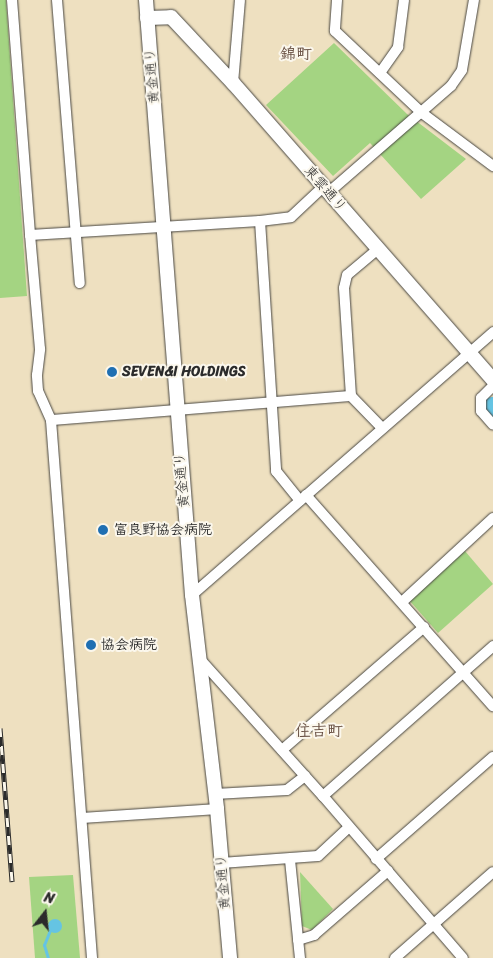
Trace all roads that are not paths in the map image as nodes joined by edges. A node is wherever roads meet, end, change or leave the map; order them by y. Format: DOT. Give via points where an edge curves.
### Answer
graph roads {
  1 [pos="12,0"];
  2 [pos="57,0"];
  3 [pos="146,0"];
  4 [pos="240,0"];
  5 [pos="337,0"];
  6 [pos="404,0"];
  7 [pos="474,0"];
  8 [pos="147,18"];
  9 [pos="380,74"];
  10 [pos="233,83"];
  11 [pos="422,113"];
  12 [pos="493,166"];
  13 [pos="325,190"];
  14 [pos="260,221"];
  15 [pos="163,226"];
  16 [pos="76,232"];
  17 [pos="30,235"];
  18 [pos="378,249"];
  19 [pos="80,283"];
  20 [pos="493,332"];
  21 [pos="470,352"];
  22 [pos="493,380"];
  23 [pos="493,386"];
  24 [pos="351,396"];
  25 [pos="271,402"];
  26 [pos="176,408"];
  27 [pos="51,420"];
  28 [pos="493,425"];
  29 [pos="382,428"];
  30 [pos="303,498"];
  31 [pos="493,518"];
  32 [pos="192,594"];
  33 [pos="402,602"];
  34 [pos="424,628"];
  35 [pos="493,646"];
  36 [pos="199,658"];
  37 [pos="463,672"];
  38 [pos="493,706"];
  39 [pos="282,750"];
  40 [pos="493,757"];
  41 [pos="305,776"];
  42 [pos="215,794"];
  43 [pos="323,796"];
  44 [pos="217,809"];
  45 [pos="82,818"];
  46 [pos="349,827"];
  47 [pos="376,859"];
  48 [pos="290,860"];
  49 [pos="221,863"];
  50 [pos="388,871"];
  51 [pos="493,872"];
  52 [pos="432,924"];
  53 [pos="298,940"];
  54 [pos="92,958"];
  55 [pos="230,958"];
  56 [pos="300,958"];
  57 [pos="395,958"];
  58 [pos="463,958"];
  1 -- 17 [label="street"];
  2 -- 16 [label="street"];
  3 -- 8 [label="street, 黄金通り"];
  4 -- 10 [label="street"];
  5 -- 9 [label="street" via="335,31"];
  6 -- 9 [label="street" via="398,46"];
  7 -- 11 [label="street" via="462,70 451,86"];
  8 -- 10 [label="street, 東雲通り" via="171,16"];
  8 -- 15 [label="street, 黄金通り"];
  9 -- 11 [label="street"];
  10 -- 13 [label="street, 東雲通り"];
  11 -- 12 [label="street"];
  11 -- 13 [label="street"];
  13 -- 14 [label="street" via="290,217"];
  13 -- 18 [label="street, 東雲通り"];
  14 -- 15 [label="street"];
  14 -- 25 [label="street"];
  15 -- 16 [label="street"];
  15 -- 26 [label="street, 黄金通り"];
  16 -- 17 [label="street"];
  16 -- 19 [label="street"];
  17 -- 27 [label="street" via="40,349 38,391"];
  18 -- 21 [label="street, 東雲通り"];
  18 -- 24 [label="street" via="347,275 344,288"];
  20 -- 21 [label="street"];
  21 -- 22 [label="street, 東雲通り"];
  21 -- 29 [label="street"];
  23 -- 28 [label="street" via="481,398 481,411"];
  24 -- 25 [label="street"];
  24 -- 29 [label="street"];
  25 -- 26 [label="street"];
  25 -- 30 [label="street" via="276,471"];
  26 -- 27 [label="street"];
  26 -- 32 [label="street, 黄金通り"];
  27 -- 45 [label="street"];
  29 -- 30 [label="street"];
  30 -- 32 [label="street"];
  30 -- 33 [label="street"];
  31 -- 33 [label="street"];
  32 -- 36 [label="street, 黄金通り"];
  33 -- 34 [label="street"];
  34 -- 37 [label="street"];
  34 -- 39 [label="street"];
  35 -- 37 [label="street"];
  36 -- 39 [label="street"];
  36 -- 42 [label="street, 黄金通り"];
  37 -- 38 [label="street"];
  37 -- 43 [label="street"];
  39 -- 41 [label="street"];
  40 -- 47 [label="street"];
  41 -- 42 [label="street" via="287,790"];
  41 -- 43 [label="street"];
  42 -- 44 [label="street, 黄金通り"];
  43 -- 46 [label="street"];
  44 -- 45 [label="street"];
  44 -- 49 [label="street, 黄金通り"];
  45 -- 54 [label="street"];
  46 -- 47 [label="street"];
  46 -- 48 [label="street" via="318,856"];
  47 -- 50 [label="street"];
  48 -- 49 [label="street"];
  48 -- 53 [label="street"];
  49 -- 55 [label="street, 黄金通り"];
  50 -- 52 [label="street"];
  50 -- 53 [label="street" via="314,935"];
  51 -- 52 [label="street"];
  52 -- 57 [label="street"];
  52 -- 58 [label="street"];
  53 -- 56 [label="street"];
}
